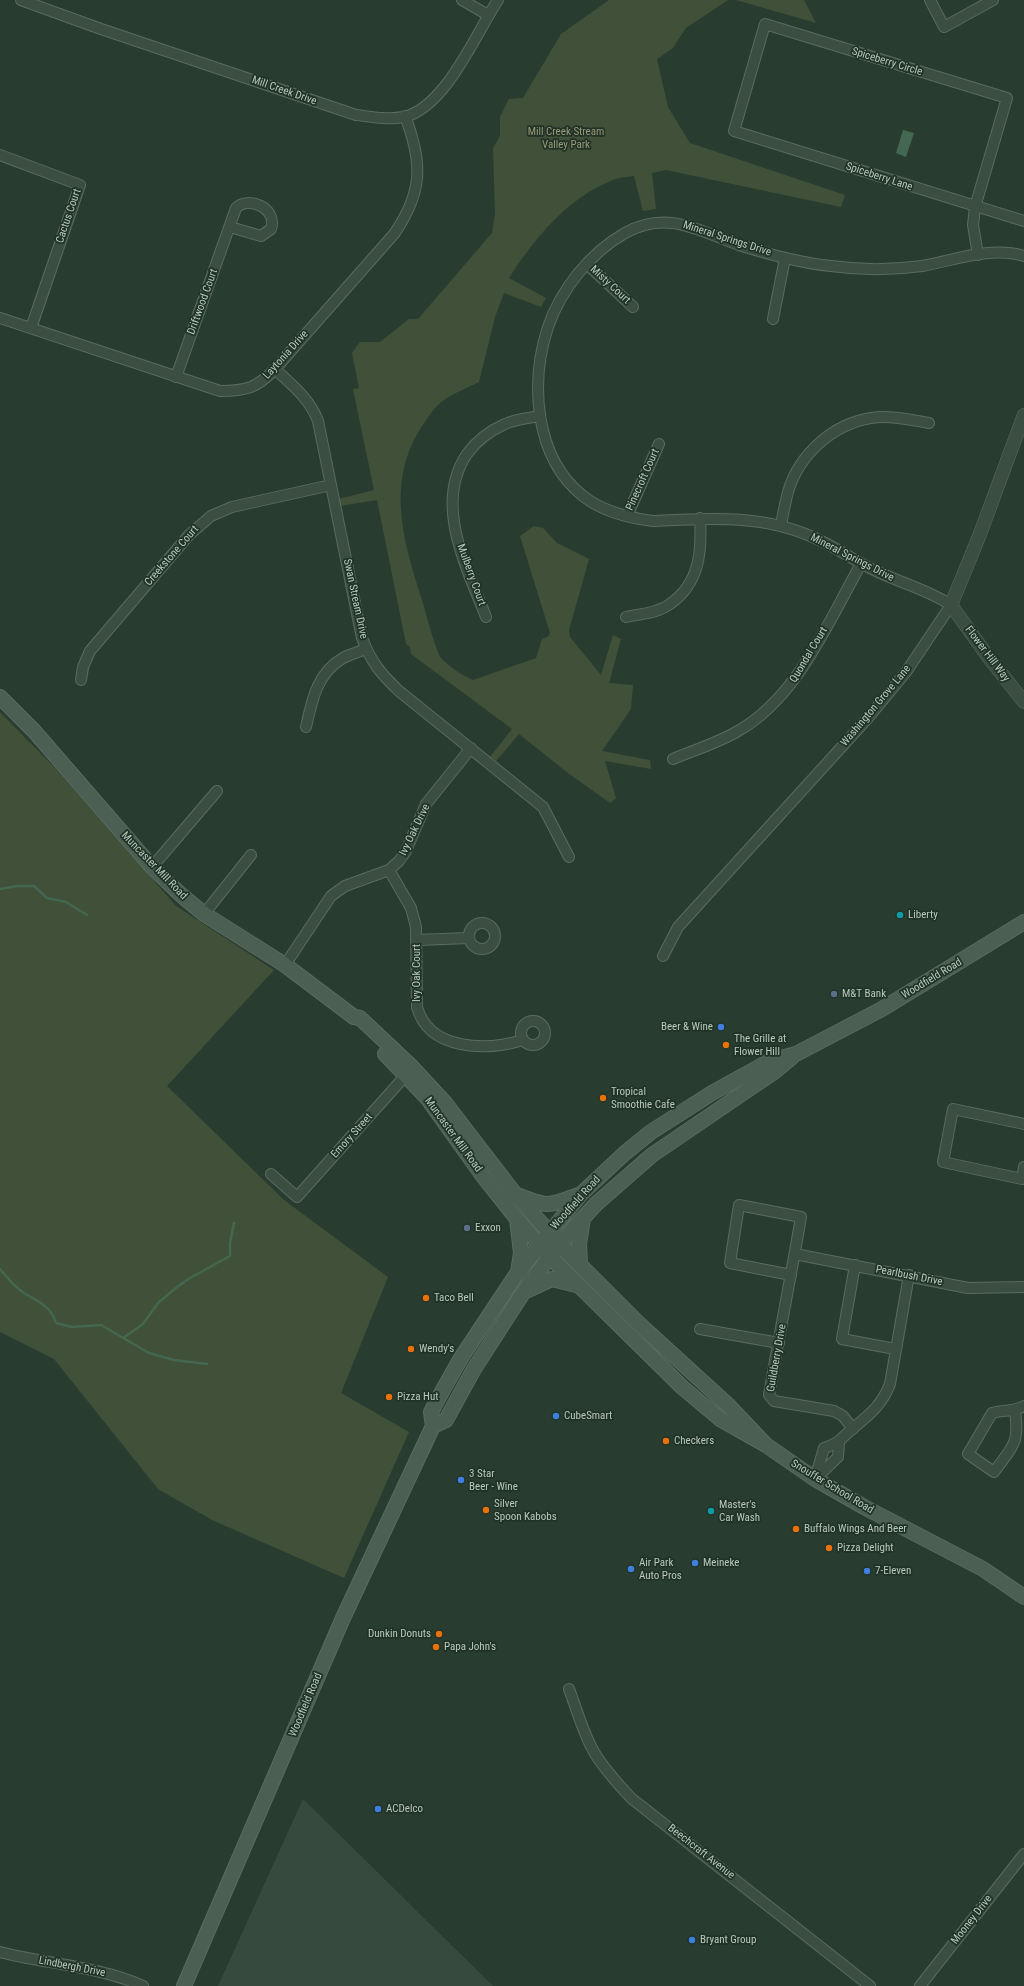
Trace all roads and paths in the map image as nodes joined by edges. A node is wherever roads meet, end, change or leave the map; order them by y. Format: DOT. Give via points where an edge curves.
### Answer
graph roads {
  1 [pos="22,0"];
  2 [pos="462,0"];
  3 [pos="498,0"];
  4 [pos="930,0"];
  5 [pos="993,0"];
  6 [pos="488,15"];
  7 [pos="405,116"];
  8 [pos="734,131"];
  9 [pos="0,155"];
  10 [pos="975,207"];
  11 [pos="1024,221"];
  12 [pos="230,227"];
  13 [pos="978,255"];
  14 [pos="1024,256"];
  15 [pos="785,258"];
  16 [pos="587,264"];
  17 [pos="633,307"];
  18 [pos="0,318"];
  19 [pos="773,319"];
  20 [pos="31,328"];
  21 [pos="275,369"];
  22 [pos="176,377"];
  23 [pos="1024,415"];
  24 [pos="540,416"];
  25 [pos="929,423"];
  26 [pos="659,444"];
  27 [pos="331,485"];
  28 [pos="627,516"];
  29 [pos="700,518"];
  30 [pos="781,525"];
  31 [pos="861,564"];
  32 [pos="951,605"];
  33 [pos="486,617"];
  34 [pos="626,617"];
  35 [pos="366,649"];
  36 [pos="81,680"];
  37 [pos="0,697"];
  38 [pos="1024,702"];
  39 [pos="306,727"];
  40 [pos="471,748"];
  41 [pos="673,759"];
  42 [pos="217,791"];
  43 [pos="251,855"];
  44 [pos="568,857"];
  45 [pos="152,867"];
  46 [pos="388,870"];
  47 [pos="204,914"];
  48 [pos="1024,922"];
  49 [pos="469,938"];
  50 [pos="417,940"];
  51 [pos="663,956"];
  52 [pos="285,965"];
  53 [pos="354,1018"];
  54 [pos="523,1040"];
  55 [pos="796,1054"];
  56 [pos="406,1075"];
  57 [pos="1024,1124"];
  58 [pos="1024,1167"];
  59 [pos="271,1174"];
  60 [pos="515,1194"];
  61 [pos="581,1194"];
  62 [pos="583,1218"];
  63 [pos="517,1219"];
  64 [pos="549,1232"];
  65 [pos="560,1243"];
  66 [pos="540,1245"];
  67 [pos="795,1254"];
  68 [pos="549,1256"];
  69 [pos="580,1265"];
  70 [pos="855,1265"];
  71 [pos="518,1272"];
  72 [pos="791,1275"];
  73 [pos="908,1275"];
  74 [pos="579,1286"];
  75 [pos="1024,1287"];
  76 [pos="523,1293"];
  77 [pos="700,1329"];
  78 [pos="779,1344"];
  79 [pos="895,1349"];
  80 [pos="1024,1406"];
  81 [pos="1015,1411"];
  82 [pos="433,1426"];
  83 [pos="853,1429"];
  84 [pos="766,1445"];
  85 [pos="815,1479"];
  86 [pos="1024,1597"];
  87 [pos="569,1689"];
  88 [pos="1024,1854"];
  89 [pos="0,1952"];
  90 [pos="143,1986"];
  91 [pos="184,1986"];
  92 [pos="870,1986"];
  93 [pos="920,1986"];
  1 -- 7 [label="street, Mill Creek Drive" via="356,115 382,119"];
  2 -- 6 [label="street"];
  3 -- 6 [label="street, Mill Creek Drive"];
  4 -- 5 [label="street" via="944,26"];
  6 -- 7 [label="street, Mill Creek Drive" via="442,90 425,106"];
  7 -- 21 [label="street, Laytonia Drive" via="415,143 418,162 414,199 407,215 394,234"];
  8 -- 10 [label="street, Spiceberry Lane"];
  8 -- 10 [label="street, Spiceberry Circle" via="765,24 1007,98"];
  9 -- 20 [label="street, Cactus Court" via="80,185"];
  10 -- 11 [label="street, Spiceberry Lane"];
  10 -- 13 [label="street" via="973,225"];
  12 -- 22 [label="street, Driftwood Court"];
  13 -- 14 [label="street, Mineral Springs Drive" via="995,252"];
  13 -- 15 [label="street, Mineral Springs Drive" via="920,266 877,269 831,266"];
  15 -- 16 [label="street, Mineral Springs Drive" via="742,246 688,225 663,221 646,224 626,233 603,248"];
  15 -- 19 [label="street"];
  16 -- 17 [label="street, Misty Court"];
  16 -- 24 [label="street, Mineral Springs Drive" via="564,292 548,326 538,382"];
  18 -- 20 [label="street, Laytonia Drive"];
  20 -- 22 [label="street, Laytonia Drive"];
  21 -- 22 [label="street, Laytonia Drive" via="264,381 251,388 237,391 220,391"];
  21 -- 27 [label="street, Swan Stream Drive" via="303,395 314,410"];
  23 -- 32 [label="street, Washington Grove Lane"];
  24 -- 28 [label="street, Mineral Springs Drive" via="550,453 568,482 597,505"];
  24 -- 33 [label="street, Mulberry Court" via="505,424 485,434 474,444 460,464 456,477 453,502 456,536"];
  25 -- 30 [label="street" via="872,418 849,424 823,440 811,451 797,471"];
  26 -- 28 [label="street, Pinecroft Court"];
  27 -- 35 [label="street, Swan Stream Drive"];
  27 -- 36 [label="street, Creekstone Court" via="232,507 202,522 90,651"];
  28 -- 29 [label="street, Mineral Springs Drive" via="653,521"];
  29 -- 30 [label="street, Mineral Springs Drive" via="734,518"];
  29 -- 34 [label="street" via="700,560 686,588 670,604 651,612"];
  30 -- 31 [label="street, Mineral Springs Drive" via="817,539"];
  31 -- 32 [label="street, Mineral Springs Drive" via="938,596"];
  31 -- 41 [label="street, Quondal Court" via="799,675 781,697 737,732"];
  32 -- 38 [label="street, Flower Hill Way"];
  32 -- 51 [label="street, Washington Grove Lane" via="906,672 868,718 678,927"];
  35 -- 39 [label="street" via="342,658 324,674 313,694"];
  35 -- 40 [label="street, Swan Stream Drive" via="380,673 399,691"];
  37 -- 45 [label="main road, Muncaster Mill Road" via="34,731"];
  40 -- 44 [label="street, Swan Stream Drive" via="543,807"];
  40 -- 46 [label="street, Ivy Oak Drive" via="426,804 405,853"];
  42 -- 45 [label="street"];
  43 -- 47 [label="street"];
  45 -- 47 [label="main road, Muncaster Mill Road"];
  46 -- 50 [label="street, Ivy Oak Court" via="411,908"];
  46 -- 52 [label="street, Ivy Oak Drive" via="346,886 331,896"];
  47 -- 52 [label="main road, Muncaster Mill Road"];
  48 -- 55 [label="main road, Woodfield Road" via="882,1009"];
  49 -- 50 [label="street"];
  50 -- 54 [label="street, Ivy Oak Court" via="417,1007 426,1027 456,1044 496,1045"];
  52 -- 53 [label="main road, Muncaster Mill Road"];
  53 -- 56 [label="main road, Muncaster Mill Road" via="353,1022"];
  53 -- 60 [label="main road, Muncaster Mill Road" via="360,1018 423,1078"];
  55 -- 61 [label="main road, Woodfield Road" via="770,1062 678,1114 625,1153"];
  55 -- 62 [label="main road, Woodfield Road" via="774,1072 652,1155"];
  56 -- 59 [label="street, Emory Street" via="297,1197"];
  56 -- 63 [label="main road, Muncaster Mill Road" via="442,1117"];
  57 -- 58 [label="street" via="953,1109 943,1162 1022,1179"];
  60 -- 61 [label="main road" via="540,1205 547,1205"];
  60 -- 64 [label="main road, Muncaster Mill Road"];
  61 -- 64 [label="main road, Woodfield Road"];
  62 -- 65 [label="main road, Woodfield Road"];
  62 -- 69 [label="main road" via="579,1244"];
  63 -- 66 [label="main road, Muncaster Mill Road"];
  63 -- 71 [label="main road" via="521,1253"];
  64 -- 65 [label="main road, Muncaster Mill Road"];
  64 -- 66 [label="main road, Woodfield Road"];
  65 -- 68 [label="main road, Woodfield Road"];
  65 -- 69 [label="main road, Snouffer School Road"];
  66 -- 68 [label="main road, Muncaster Mill Road"];
  66 -- 71 [label="main road, Woodfield Road"];
  67 -- 70 [label="street, Pearlbush Drive"];
  67 -- 72 [label="street, Guildberry Drive"];
  67 -- 72 [label="street, Guildberry Drive" via="801,1217 739,1205 730,1263"];
  68 -- 74 [label="main road, Snouffer School Road"];
  68 -- 76 [label="main road, Woodfield Road"];
  69 -- 84 [label="main road, Snouffer School Road" via="638,1323 729,1406"];
  70 -- 73 [label="street, Pearlbush Drive"];
  70 -- 79 [label="street" via="842,1338"];
  71 -- 82 [label="main road, Woodfield Road" via="444,1388 431,1412"];
  72 -- 78 [label="street, Guildberry Drive"];
  73 -- 75 [label="street, Pearlbush Drive" via="968,1288"];
  73 -- 79 [label="street"];
  74 -- 76 [label="main road" via="552,1279"];
  74 -- 84 [label="main road, Snouffer School Road" via="688,1392 720,1419"];
  76 -- 82 [label="main road, Woodfield Road" via="474,1369 446,1420"];
  77 -- 78 [label="street"];
  78 -- 83 [label="street, Guildberry Drive" via="769,1395 771,1399 834,1411 844,1416"];
  79 -- 83 [label="street" via="890,1384 885,1397 874,1412"];
  80 -- 81 [label="street"];
  81 -- 81 [label="street" via="1002,1410 992,1413 968,1454 994,1472 1016,1441"];
  82 -- 91 [label="main road, Woodfield Road" via="343,1618"];
  83 -- 85 [label="street" via="839,1443 838,1457"];
  84 -- 85 [label="main road, Snouffer School Road"];
  85 -- 86 [label="main road, Snouffer School Road" via="983,1569"];
  87 -- 92 [label="street, Beechcraft Avenue" via="595,1753 631,1798"];
  88 -- 93 [label="street, Mooney Drive"];
  89 -- 90 [label="street, Lindbergh Drive" via="100,1971"];
}
